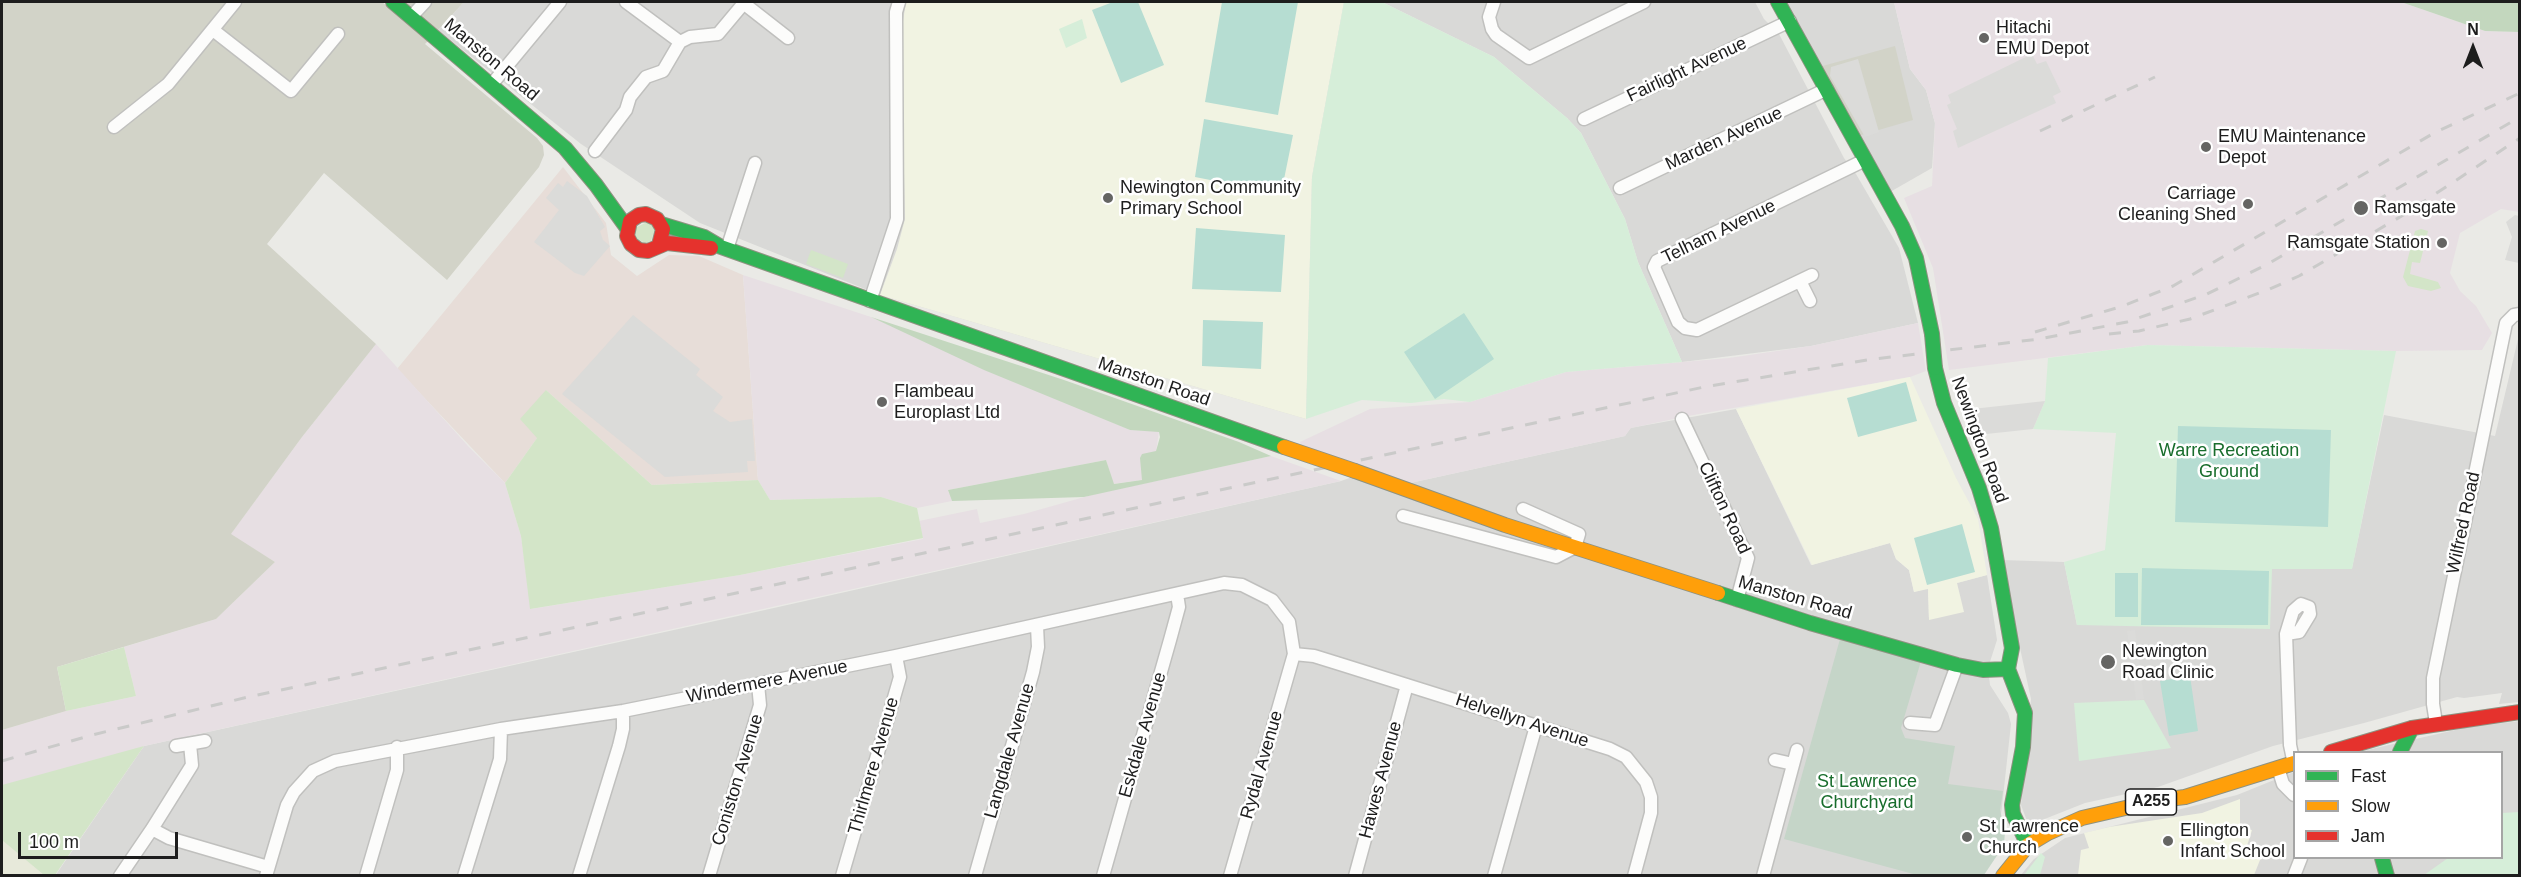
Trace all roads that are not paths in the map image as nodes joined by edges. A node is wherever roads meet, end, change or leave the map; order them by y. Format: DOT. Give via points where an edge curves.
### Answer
graph roads {
  1 [pos="234,2"];
  2 [pos="393,2"];
  3 [pos="425,2"];
  4 [pos="560,2"];
  5 [pos="626,2"];
  6 [pos="743,2"];
  7 [pos="887,2"];
  8 [pos="1494,2"];
  9 [pos="1644,2"];
  10 [pos="1778,2"];
  11 [pos="897,7"];
  12 [pos="411,17"];
  13 [pos="1790,21"];
  14 [pos="213,30"];
  15 [pos="338,34"];
  16 [pos="788,38"];
  17 [pos="680,42"];
  18 [pos="492,84"];
  19 [pos="1827,89"];
  20 [pos="1584,119"];
  21 [pos="114,127"];
  22 [pos="565,148"];
  23 [pos="595,151"];
  24 [pos="1865,160"];
  25 [pos="755,163"];
  26 [pos="1620,188"];
  27 [pos="639,215"];
  28 [pos="661,224"];
  29 [pos="627,228"];
  30 [pos="659,245"];
  31 [pos="724,248"];
  32 [pos="1812,275"];
  33 [pos="1800,281"];
  34 [pos="870,301"];
  35 [pos="1810,301"];
  36 [pos="2520,314"];
  37 [pos="1682,418"];
  38 [pos="1523,508"];
  39 [pos="1403,516"];
  40 [pos="1575,547"];
  41 [pos="1177,594"];
  42 [pos="1737,600"];
  43 [pos="1037,626"];
  44 [pos="2286,634"];
  45 [pos="1294,654"];
  46 [pos="896,656"];
  47 [pos="1957,665"];
  48 [pos="2008,669"];
  49 [pos="758,684"];
  50 [pos="1407,685"];
  51 [pos="623,711"];
  52 [pos="2520,712"];
  53 [pos="1910,723"];
  54 [pos="2436,723"];
  55 [pos="1536,726"];
  56 [pos="2412,728"];
  57 [pos="501,729"];
  58 [pos="205,741"];
  59 [pos="190,744"];
  60 [pos="176,746"];
  61 [pos="397,747"];
  62 [pos="1797,750"];
  63 [pos="2337,751"];
  64 [pos="2401,751"];
  65 [pos="2293,759"];
  66 [pos="1775,760"];
  67 [pos="1793,764"];
  68 [pos="2293,764"];
  69 [pos="2278,768"];
  70 [pos="2293,793"];
  71 [pos="152,829"];
  72 [pos="2028,845"];
  73 [pos="2301,859"];
  74 [pos="2382,859"];
  75 [pos="267,871"];
  76 [pos="120,876"];
  77 [pos="366,876"];
  78 [pos="464,876"];
  79 [pos="579,876"];
  80 [pos="709,876"];
  81 [pos="842,876"];
  82 [pos="975,876"];
  83 [pos="1103,876"];
  84 [pos="1230,876"];
  85 [pos="1355,876"];
  86 [pos="1494,876"];
  87 [pos="1634,876"];
  88 [pos="1763,876"];
  89 [pos="2003,876"];
  90 [pos="2294,876"];
  91 [pos="2387,876"];
  1 -- 14 [label="street"];
  2 -- 12 [label="main road, Manston Road"];
  3 -- 12 [label="street"];
  4 -- 18 [label="street"];
  5 -- 17 [label="street"];
  6 -- 16 [label="street"];
  6 -- 17 [label="street" via="718,34"];
  7 -- 11 [label="street"];
  8 -- 9 [label="street" via="1489,17 1492,29 1528,58"];
  10 -- 13 [label="main road, Newington Road"];
  11 -- 34 [label="street" via="897,219"];
  12 -- 18 [label="main road, Manston Road"];
  13 -- 19 [label="main road, Newington Road"];
  13 -- 20 [label="street, Fairlight Avenue"];
  14 -- 15 [label="street" via="291,91"];
  14 -- 21 [label="street" via="168,84"];
  17 -- 23 [label="street" via="663,71 646,76"];
  18 -- 22 [label="main road, Manston Road"];
  19 -- 24 [label="main road, Newington Road"];
  19 -- 26 [label="street, Marden Avenue"];
  22 -- 27 [label="main road, Manston Road" via="588,160"];
  22 -- 29 [label="main road, Manston Road"];
  24 -- 33 [label="street, Telham Avenue" via="1657,261 1654,267 1678,322 1697,330"];
  24 -- 48 [label="main road, Newington Road, bridge" via="1916,258 1944,403 1985,505 2012,648"];
  25 -- 31 [label="street"];
  27 -- 28 [label="main road, Manston Road" via="652,216"];
  27 -- 29 [label="main road"];
  28 -- 30 [label="main road" via="663,235"];
  28 -- 31 [label="main road, Manston Road"];
  29 -- 30 [label="main road, Manston Road" via="628,240 634,248 648,251"];
  30 -- 31 [label="main road, Manston Road"];
  31 -- 34 [label="main road, Manston Road"];
  32 -- 33 [label="street, Telham Avenue"];
  33 -- 35 [label="street"];
  34 -- 40 [label="main road, Manston Road, bridge"];
  36 -- 54 [label="street, Wilfred Road" via="2506,323 2433,678"];
  37 -- 42 [label="street, Clifton Road" via="1748,558"];
  38 -- 40 [label="street" via="1579,534"];
  39 -- 40 [label="street" via="1556,557"];
  40 -- 42 [label="main road, Manston Road"];
  41 -- 43 [label="street, Windermere Avenue"];
  41 -- 45 [label="street, Windermere Avenue" via="1224,583 1257,590 1272,600 1289,622"];
  41 -- 83 [label="street, Eskdale Avenue" via="1179,607"];
  42 -- 47 [label="main road, Manston Road"];
  43 -- 46 [label="street, Windermere Avenue"];
  43 -- 82 [label="street, Langdale Avenue" via="1033,672"];
  44 -- 65 [label="street"];
  45 -- 50 [label="street, Helvellyn Avenue" via="1314,656"];
  45 -- 84 [label="street, Rydal Avenue"];
  46 -- 49 [label="street, Windermere Avenue"];
  46 -- 81 [label="street, Thirlmere Avenue" via="900,677"];
  47 -- 48 [label="main road, Manston Road"];
  47 -- 53 [label="street" via="1935,725"];
  48 -- 72 [label="main road, Newington Road" via="2025,713 2012,805"];
  49 -- 51 [label="street, Windermere Avenue"];
  49 -- 80 [label="street, Coniston Avenue" via="760,705"];
  50 -- 55 [label="street, Helvellyn Avenue"];
  50 -- 85 [label="street, Hawes Avenue"];
  51 -- 57 [label="street, Windermere Avenue"];
  51 -- 79 [label="street" via="619,746"];
  52 -- 54 [label="main road"];
  54 -- 56 [label="main road"];
  55 -- 86 [label="street"];
  55 -- 87 [label="street, Helvellyn Avenue" via="1611,749 1626,757 1641,775 1651,797 1651,813"];
  56 -- 63 [label="main road"];
  56 -- 64 [label="main road"];
  57 -- 61 [label="street, Windermere Avenue"];
  57 -- 78 [label="street" via="500,759"];
  58 -- 59 [label="street"];
  59 -- 60 [label="street"];
  59 -- 71 [label="street" via="192,765"];
  61 -- 75 [label="street, Windermere Avenue" via="335,760 312,771 287,805"];
  61 -- 77 [label="street" via="397,770"];
  62 -- 67 [label="street"];
  66 -- 67 [label="street"];
  67 -- 88 [label="street"];
  68 -- 69 [label="main road, A255"];
  69 -- 70 [label="street" via="2283,784"];
  69 -- 72 [label="main road, A255" via="2185,797 2082,818"];
  71 -- 75 [label="street"];
  71 -- 76 [label="street"];
  72 -- 89 [label="main road, A255"];
  73 -- 90 [label="street"];
  74 -- 91 [label="main road"];
}
